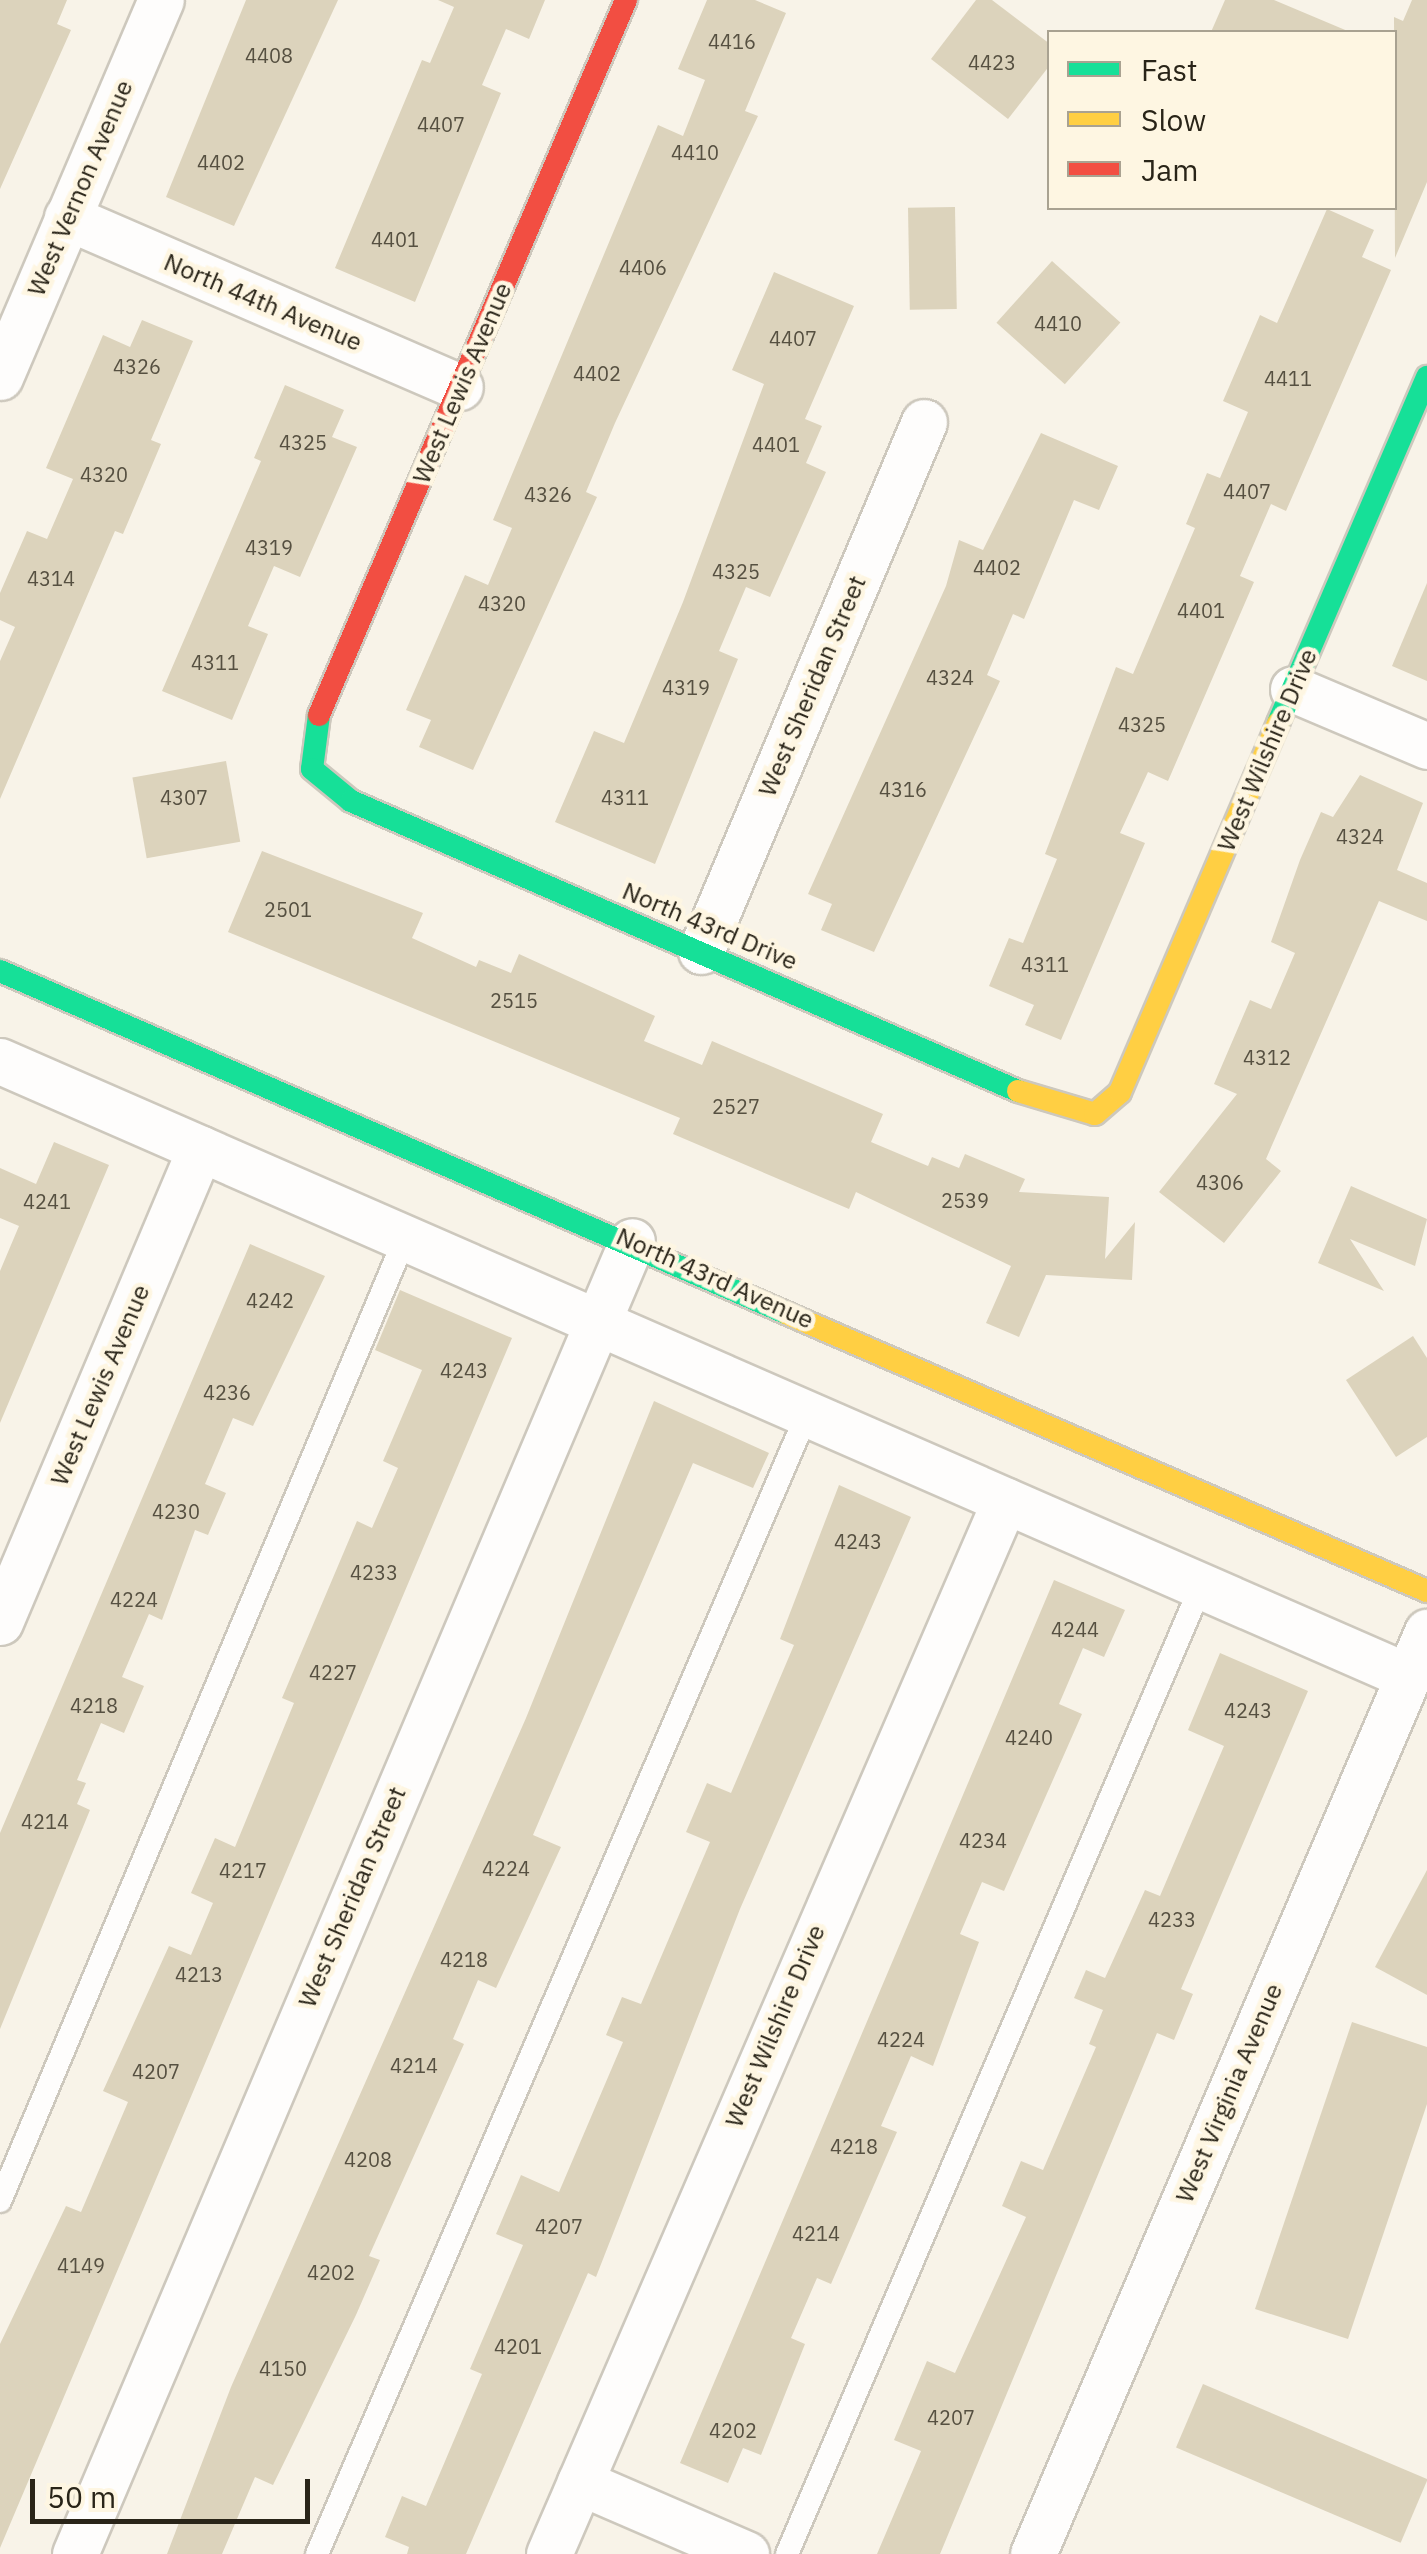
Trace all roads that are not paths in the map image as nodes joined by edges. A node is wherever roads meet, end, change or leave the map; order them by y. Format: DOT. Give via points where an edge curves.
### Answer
graph roads {
  1 [pos="161,0"];
  2 [pos="626,0"];
  3 [pos="67,217"];
  4 [pos="0,377"];
  5 [pos="1427,378"];
  6 [pos="460,387"];
  7 [pos="924,422"];
  8 [pos="1293,689"];
  9 [pos="1427,746"];
  10 [pos="312,769"];
  11 [pos="701,951"];
  12 [pos="0,971"];
  13 [pos="0,1061"];
  14 [pos="1095,1114"];
  15 [pos="200,1149"];
  16 [pos="406,1238"];
  17 [pos="632,1241"];
  18 [pos="595,1321"];
  19 [pos="807,1414"];
  20 [pos="1005,1500"];
  21 [pos="1200,1586"];
  22 [pos="1427,1591"];
  23 [pos="0,1622"];
  24 [pos="1427,1632"];
  25 [pos="1407,1676"];
  26 [pos="0,2200"];
  27 [pos="580,2482"];
  28 [pos="74,2554"];
  29 [pos="318,2554"];
  30 [pos="549,2554"];
  31 [pos="746,2554"];
  32 [pos="787,2554"];
  33 [pos="1032,2554"];
  1 -- 3 [label="street, West Vernon Avenue"];
  2 -- 6 [label="street, West Lewis Avenue"];
  3 -- 4 [label="street, West Vernon Avenue"];
  3 -- 6 [label="street, North 44th Avenue"];
  5 -- 8 [label="street, West Wilshire Drive"];
  6 -- 10 [label="street, West Lewis Avenue" via="316,722"];
  7 -- 11 [label="street, West Sheridan Street"];
  8 -- 9 [label="street"];
  8 -- 14 [label="street, West Wilshire Drive" via="1120,1092"];
  10 -- 11 [label="street, North 43rd Drive" via="351,801"];
  11 -- 14 [label="street, North 43rd Drive" via="1058,1108"];
  12 -- 17 [label="street, North 43rd Avenue"];
  13 -- 15 [label="street"];
  15 -- 16 [label="street"];
  15 -- 23 [label="street, West Lewis Avenue"];
  16 -- 18 [label="street"];
  16 -- 26 [label="lane"];
  17 -- 18 [label="street, West Sheridan Street"];
  17 -- 22 [label="street, North 43rd Avenue"];
  18 -- 19 [label="street"];
  18 -- 28 [label="street, West Sheridan Street"];
  19 -- 20 [label="street"];
  19 -- 29 [label="lane"];
  20 -- 21 [label="street"];
  20 -- 27 [label="street, West Wilshire Drive"];
  21 -- 25 [label="street"];
  21 -- 32 [label="lane"];
  24 -- 25 [label="street, West Virginia Avenue"];
  25 -- 33 [label="street, West Virginia Avenue"];
  27 -- 30 [label="street, West Wilshire Drive"];
  27 -- 31 [label="street"];
}
